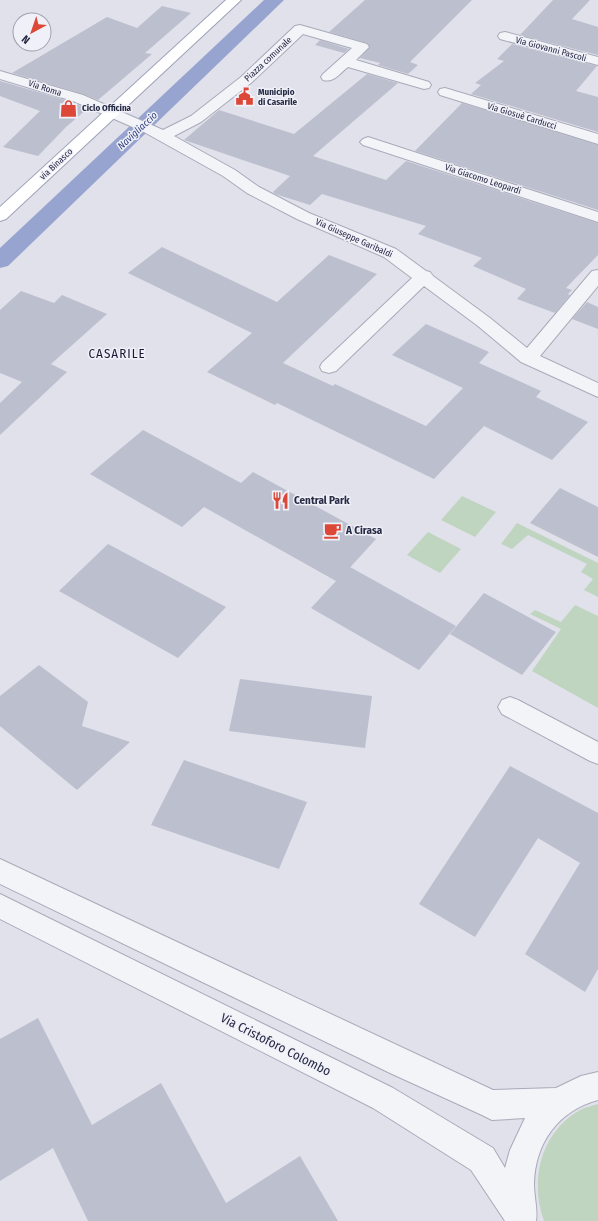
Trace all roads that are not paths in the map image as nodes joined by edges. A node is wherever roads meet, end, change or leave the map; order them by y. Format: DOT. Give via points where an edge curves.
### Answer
graph roads {
  1 [pos="234,0"];
  2 [pos="505,36"];
  3 [pos="345,61"];
  4 [pos="598,61"];
  5 [pos="0,75"];
  6 [pos="328,77"];
  7 [pos="424,86"];
  8 [pos="445,92"];
  9 [pos="112,112"];
  10 [pos="126,120"];
  11 [pos="156,132"];
  12 [pos="598,139"];
  13 [pos="368,142"];
  14 [pos="0,216"];
  15 [pos="598,217"];
  16 [pos="598,275"];
  17 [pos="424,276"];
  18 [pos="580,297"];
  19 [pos="598,303"];
  20 [pos="528,358"];
  21 [pos="329,367"];
  22 [pos="598,391"];
  23 [pos="510,708"];
  24 [pos="598,754"];
  25 [pos="0,871"];
  26 [pos="0,906"];
  27 [pos="598,1086"];
  28 [pos="557,1102"];
  29 [pos="523,1220"];
  1 -- 9 [label="main road, via Binasco"];
  2 -- 4 [label="street, Via Giovanni Pascoli"];
  3 -- 6 [label="street"];
  3 -- 7 [label="street"];
  3 -- 11 [label="street, Piazza comunale" via="362,47 300,29 246,80 196,119"];
  5 -- 9 [label="street, Via Roma" via="78,98"];
  8 -- 12 [label="street, Via Giosuè Carducci"];
  9 -- 10 [label="street, Via Roma"];
  9 -- 14 [label="main road, via Binasco"];
  10 -- 11 [label="street, Via Giuseppe Garibaldi"];
  11 -- 17 [label="street, Via Giuseppe Garibaldi" via="229,173 253,190 303,216 390,253"];
  13 -- 15 [label="street, Via Giacomo Leopardi"];
  16 -- 18 [label="street"];
  17 -- 20 [label="street, Via Giuseppe Garibaldi"];
  17 -- 21 [label="street"];
  18 -- 19 [label="street"];
  18 -- 20 [label="street"];
  20 -- 22 [label="street, Via Giuseppe Garibaldi"];
  23 -- 24 [label="street"];
  25 -- 28 [label="street" via="492,1105"];
  26 -- 29 [label="street, Via Cristoforo Colombo" via="390,1102 482,1158"];
  27 -- 28 [label="street" via="585,1088"];
  28 -- 29 [label="street" via="537,1124 523,1151 518,1184"];
}
